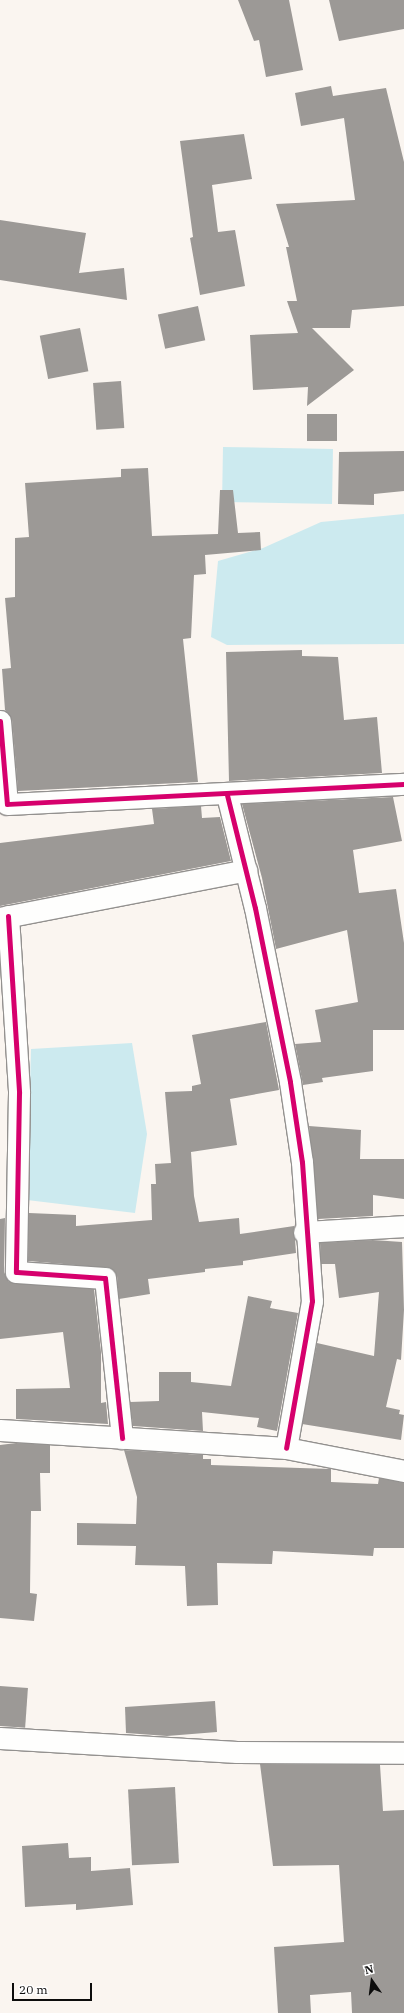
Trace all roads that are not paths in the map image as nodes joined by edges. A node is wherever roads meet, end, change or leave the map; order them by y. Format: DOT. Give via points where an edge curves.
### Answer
graph roads {
  1 [pos="0,720"];
  2 [pos="404,784"];
  3 [pos="227,795"];
  4 [pos="246,870"];
  5 [pos="4,917"];
  6 [pos="404,1226"];
  7 [pos="304,1232"];
  8 [pos="0,1430"];
  9 [pos="122,1438"];
  10 [pos="286,1448"];
  11 [pos="404,1471"];
  12 [pos="0,1738"];
  13 [pos="404,1752"];
  1 -- 3 [label="street" via="7,804"];
  2 -- 3 [label="street"];
  3 -- 4 [label="street"];
  4 -- 5 [label="street"];
  4 -- 7 [label="street" via="290,1082 302,1162"];
  5 -- 9 [label="street" via="19,1093 16,1272 105,1278"];
  6 -- 7 [label="street"];
  7 -- 10 [label="street" via="312,1301"];
  8 -- 9 [label="street"];
  9 -- 10 [label="street"];
  10 -- 11 [label="street"];
  12 -- 13 [label="street" via="237,1752"];
}
